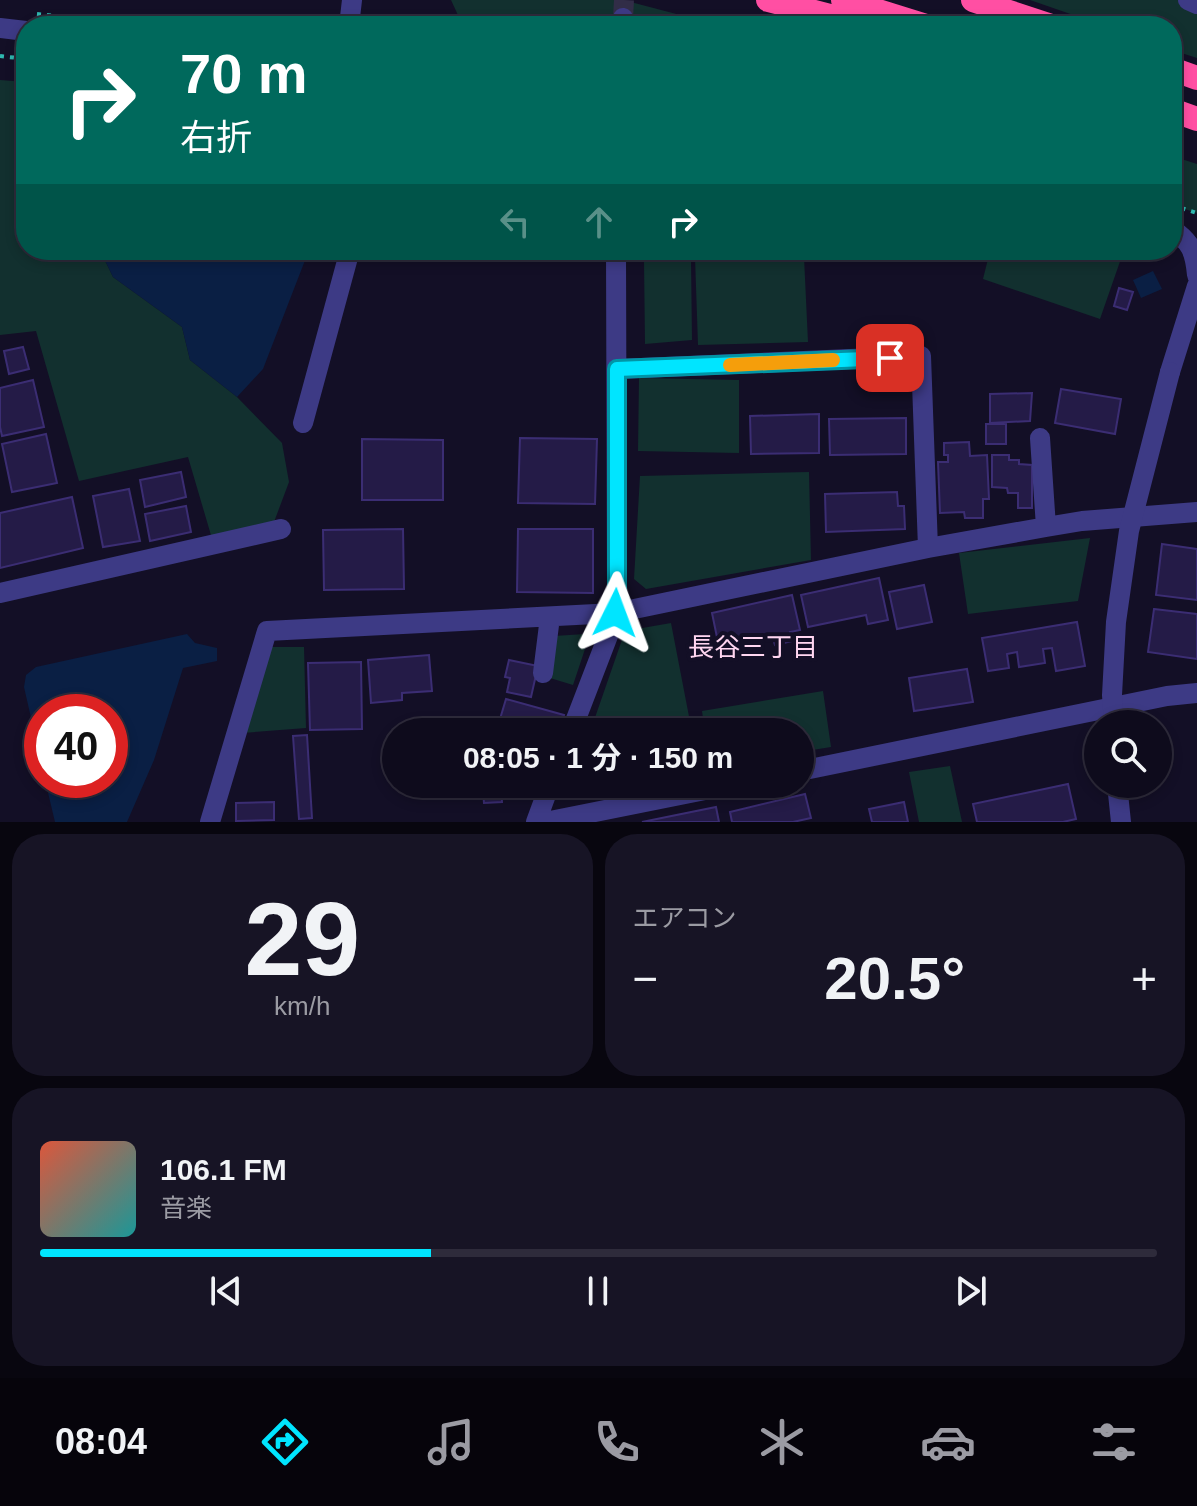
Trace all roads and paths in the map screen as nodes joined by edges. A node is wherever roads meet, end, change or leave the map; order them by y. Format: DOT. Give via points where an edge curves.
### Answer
graph roads {
  1 [pos="768,0"];
  2 [pos="843,0"];
  3 [pos="973,0"];
  4 [pos="1188,0"];
  5 [pos="1197,4"];
  6 [pos="830,16"];
  7 [pos="894,16"];
  8 [pos="1021,16"];
  9 [pos="1182,236"];
  10 [pos="347,260"];
  11 [pos="616,260"];
  12 [pos="1196,263"];
  13 [pos="1197,286"];
  14 [pos="617,369"];
  15 [pos="303,423"];
  16 [pos="1040,438"];
  17 [pos="1197,512"];
  18 [pos="1046,527"];
  19 [pos="281,529"];
  20 [pos="928,548"];
  21 [pos="0,593"];
  22 [pos="615,613"];
  23 [pos="550,617"];
  24 [pos="543,673"];
  25 [pos="1197,693"];
  26 [pos="1113,710"];
  27 [pos="576,718"];
  28 [pos="814,768"];
  29 [pos="545,798"];
  30 [pos="665,798"];
  31 [pos="1118,798"];
  32 [pos="210,822"];
  33 [pos="536,822"];
  34 [pos="545,822"];
  35 [pos="1121,822"];
  1 -- 6 [label="highway"];
  2 -- 7 [label="highway"];
  3 -- 8 [label="highway"];
  4 -- 5 [label="street"];
  9 -- 12 [label="street"];
  10 -- 15 [label="street"];
  11 -- 14 [label="street"];
  13 -- 26 [label="street, bridge" via="1129,531 1116,622"];
  14 -- 20 [label="street" via="921,356"];
  14 -- 22 [label="street"];
  16 -- 18 [label="street"];
  17 -- 18 [label="street"];
  18 -- 20 [label="street"];
  19 -- 21 [label="street"];
  20 -- 22 [label="street"];
  22 -- 23 [label="street"];
  22 -- 27 [label="street"];
  23 -- 24 [label="street"];
  23 -- 32 [label="street" via="267,631"];
  25 -- 28 [label="street"];
  29 -- 33 [label="street"];
  30 -- 34 [label="street"];
  31 -- 35 [label="street"];
}
